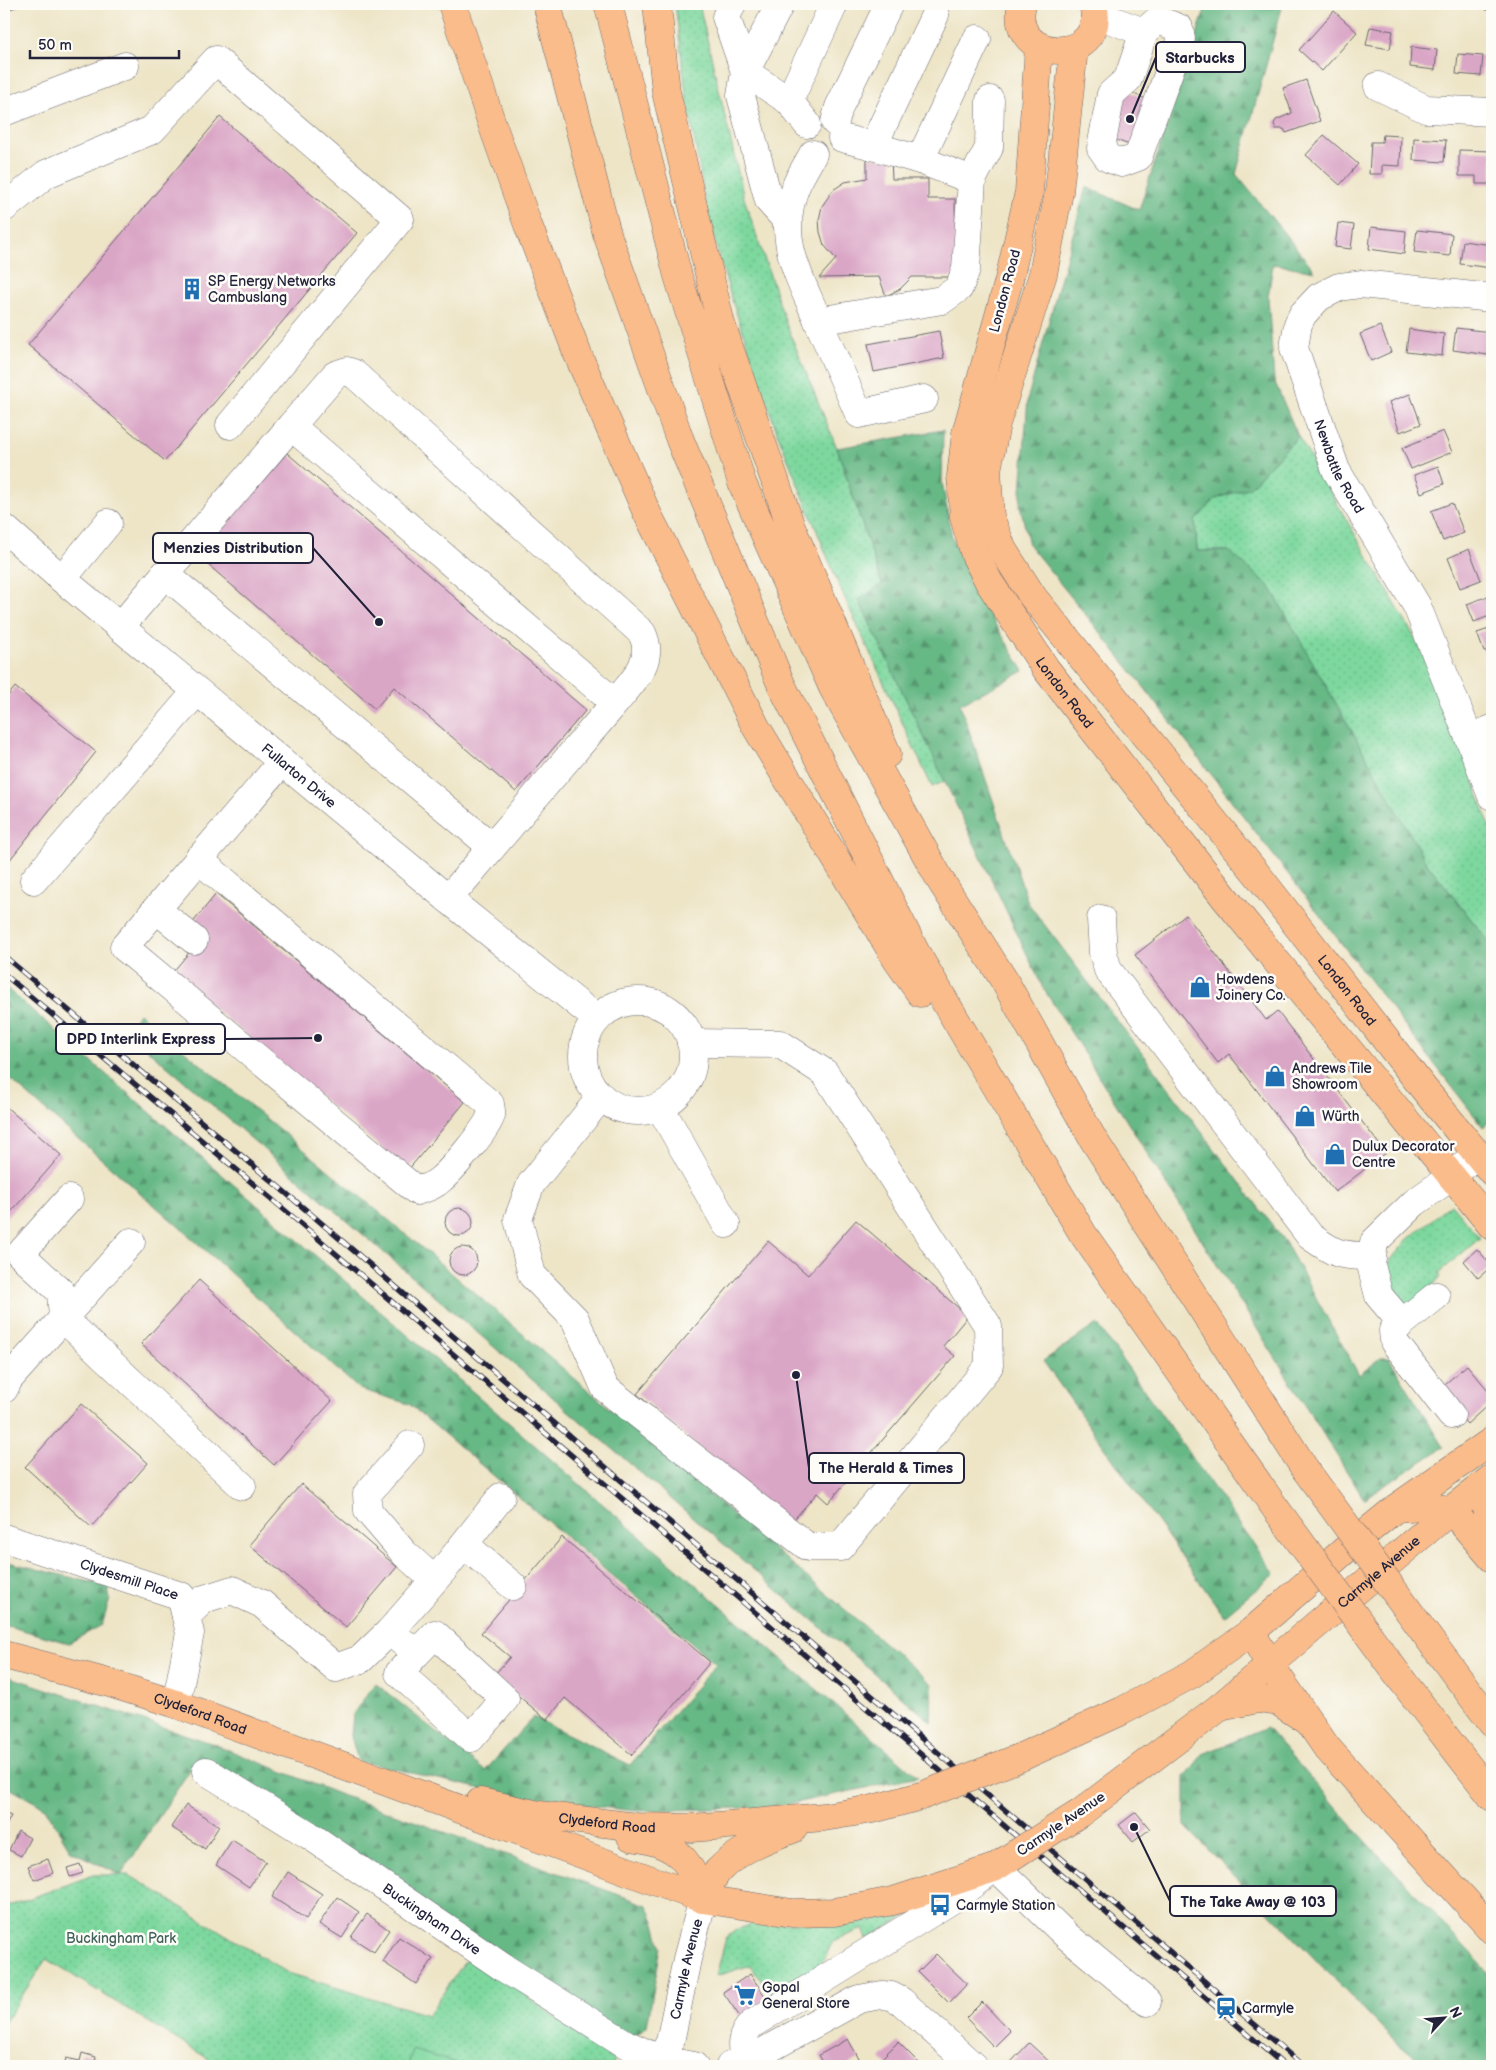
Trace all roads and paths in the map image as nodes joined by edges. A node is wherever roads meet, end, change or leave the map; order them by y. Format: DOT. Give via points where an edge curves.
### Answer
graph roads {
  1 [pos="452,4"];
  2 [pos="547,4"];
  3 [pos="608,4"];
  4 [pos="657,4"];
  5 [pos="780,4"];
  6 [pos="834,4"];
  7 [pos="889,4"];
  8 [pos="1018,5"];
  9 [pos="727,8"];
  10 [pos="1094,9"];
  11 [pos="935,15"];
  12 [pos="1144,32"];
  13 [pos="977,39"];
  14 [pos="1039,46"];
  15 [pos="1074,48"];
  16 [pos="125,66"];
  17 [pos="745,72"];
  18 [pos="1378,86"];
  19 [pos="990,100"];
  20 [pos="789,101"];
  21 [pos="4,112"];
  22 [pos="1492,112"];
  23 [pos="808,124"];
  24 [pos="838,130"];
  25 [pos="873,146"];
  26 [pos="813,154"];
  27 [pos="920,160"];
  28 [pos="972,180"];
  29 [pos="4,208"];
  30 [pos="787,221"];
  31 [pos="1492,298"];
  32 [pos="818,321"];
  33 [pos="924,399"];
  34 [pos="230,425"];
  35 [pos="291,426"];
  36 [pos="108,523"];
  37 [pos="4,528"];
  38 [pos="165,574"];
  39 [pos="62,579"];
  40 [pos="120,627"];
  41 [pos="196,691"];
  42 [pos="615,703"];
  43 [pos="1481,734"];
  44 [pos="282,762"];
  45 [pos="1492,796"];
  46 [pos="492,847"];
  47 [pos="198,859"];
  48 [pos="34,880"];
  49 [pos="942,883"];
  50 [pos="448,899"];
  51 [pos="156,909"];
  52 [pos="1101,919"];
  53 [pos="194,940"];
  54 [pos="597,1019"];
  55 [pos="691,1043"];
  56 [pos="601,1097"];
  57 [pos="660,1107"];
  58 [pos="1485,1163"];
  59 [pos="1452,1176"];
  60 [pos="69,1199"];
  61 [pos="726,1224"];
  62 [pos="1492,1226"];
  63 [pos="1083,1234"];
  64 [pos="131,1242"];
  65 [pos="1371,1256"];
  66 [pos="1436,1296"];
  67 [pos="63,1318"];
  68 [pos="1402,1323"];
  69 [pos="4,1389"];
  70 [pos="1450,1416"];
  71 [pos="1492,1441"];
  72 [pos="410,1445"];
  73 [pos="1492,1478"];
  74 [pos="242,1486"];
  75 [pos="1492,1487"];
  76 [pos="501,1497"];
  77 [pos="1396,1508"];
  78 [pos="1451,1510"];
  79 [pos="4,1538"];
  80 [pos="464,1544"];
  81 [pos="1492,1557"];
  82 [pos="434,1580"];
  83 [pos="513,1586"];
  84 [pos="186,1616"];
  85 [pos="390,1631"];
  86 [pos="1251,1632"];
  87 [pos="416,1654"];
  88 [pos="4,1655"];
  89 [pos="1270,1665"];
  90 [pos="176,1704"];
  91 [pos="1220,1706"];
  92 [pos="1306,1720"];
  93 [pos="1492,1723"];
  94 [pos="206,1770"];
  95 [pos="393,1783"];
  96 [pos="1492,1797"];
  97 [pos="539,1815"];
  98 [pos="824,1817"];
  99 [pos="994,1868"];
  100 [pos="703,1899"];
  101 [pos="1492,1930"];
  102 [pos="1147,2002"];
  103 [pos="659,2063"];
  104 [pos="737,2064"];
  105 [pos="694,2066"];
  106 [pos="973,2066"];
  1 -- 63 [label="main road" via="498,142 578,354 647,513 756,727 897,960"];
  2 -- 63 [label="main road" via="607,234 680,440 781,684 916,953"];
  3 -- 49 [label="main road" via="678,276 742,483 833,688"];
  4 -- 49 [label="main road" via="666,92 721,324 790,524"];
  5 -- 17 [label="street"];
  6 -- 20 [label="street"];
  7 -- 24 [label="street" via="839,107"];
  8 -- 14 [label="main road" via="1028,36"];
  9 -- 17 [label="street"];
  10 -- 12 [label="street"];
  10 -- 15 [label="main road" via="1089,34"];
  11 -- 25 [label="street"];
  12 -- 12 [label="street" via="1158,20 1179,28 1181,39 1138,157 1122,163 1108,158 1101,148 1103,133 1111,94 1128,79"];
  13 -- 27 [label="street"];
  14 -- 15 [label="main road" via="1052,51"];
  14 -- 59 [label="main road, London Road" via="1029,192 1009,280 966,433 961,476 964,517 975,555 1046,669 1225,898"];
  15 -- 58 [label="main road, London Road" via="1059,192 1043,274 996,424 987,470 990,517 1003,550 1033,597"];
  16 -- 21 [label="street"];
  17 -- 20 [label="street"];
  17 -- 30 [label="street" via="741,96 769,201"];
  18 -- 22 [label="street" via="1426,109"];
  19 -- 28 [label="street" via="989,148"];
  20 -- 23 [label="street"];
  23 -- 24 [label="street" via="820,117 829,118"];
  23 -- 26 [label="street" via="803,139"];
  24 -- 25 [label="street"];
  24 -- 26 [label="street" via="840,145 832,153 825,156"];
  25 -- 27 [label="street"];
  26 -- 30 [label="street" via="795,188"];
  27 -- 28 [label="street"];
  28 -- 32 [label="street" via="966,269 959,288 942,300"];
  29 -- 34 [label="street" via="46,174 152,130 216,60 400,218"];
  30 -- 32 [label="street" via="791,258"];
  31 -- 43 [label="street, Newbattle Road" via="1361,284 1339,287 1319,297 1303,314 1294,348 1336,470 1417,606"];
  32 -- 33 [label="street" via="858,414"];
  35 -- 38 [label="street"];
  35 -- 42 [label="street"];
  35 -- 42 [label="street" via="335,375 347,371 353,373 642,633 646,641 642,669"];
  36 -- 39 [label="street"];
  37 -- 39 [label="street, Fullarton Drive"];
  38 -- 40 [label="street"];
  38 -- 46 [label="street"];
  39 -- 40 [label="street, Fullarton Drive"];
  40 -- 41 [label="street, Fullarton Drive"];
  41 -- 44 [label="street, Fullarton Drive"];
  41 -- 48 [label="street"];
  42 -- 46 [label="street"];
  43 -- 45 [label="street, Newbattle Road"];
  44 -- 47 [label="street"];
  44 -- 50 [label="street, Fullarton Drive"];
  46 -- 50 [label="street"];
  47 -- 51 [label="street"];
  47 -- 51 [label="street" via="490,1104 491,1115 442,1180 430,1188 417,1190 124,948"];
  49 -- 93 [label="main road, bridge" via="1004,980 1093,1139 1305,1469"];
  50 -- 54 [label="street, Fullarton Drive"];
  51 -- 53 [label="street"];
  52 -- 65 [label="street" via="1103,953 1108,970 1310,1236 1334,1252"];
  54 -- 55 [label="street" via="626,1002 643,1001 674,1015 685,1028"];
  54 -- 56 [label="street" via="583,1050 584,1068 590,1084"];
  55 -- 56 [label="street" via="780,1044 825,1073 988,1326 989,1366 840,1546 808,1547 605,1388 575,1319 532,1274 518,1220 531,1184"];
  55 -- 57 [label="street" via="693,1059 690,1074 683,1088"];
  56 -- 57 [label="street" via="614,1106 629,1110"];
  57 -- 61 [label="street"];
  58 -- 59 [label="street"];
  59 -- 62 [label="main road, London Road"];
  59 -- 65 [label="street" via="1414,1203 1374,1242"];
  60 -- 67 [label="street" via="20,1254 61,1292"];
  63 -- 96 [label="main road, bridge" via="1276,1509 1404,1684"];
  64 -- 67 [label="street"];
  65 -- 68 [label="street" via="1379,1296"];
  66 -- 68 [label="street"];
  67 -- 69 [label="street" via="9,1379"];
  67 -- 74 [label="street"];
  68 -- 70 [label="street" via="1393,1331 1394,1342"];
  71 -- 77 [label="main road"];
  72 -- 82 [label="street" via="367,1494 366,1501 368,1511 404,1553"];
  73 -- 78 [label="main road, Carmyle Avenue"];
  75 -- 81 [label="main road" via="1486,1504"];
  76 -- 80 [label="street"];
  77 -- 78 [label="main road" via="1423,1506"];
  77 -- 86 [label="main road"];
  78 -- 81 [label="main road"];
  78 -- 89 [label="main road, Carmyle Avenue"];
  79 -- 84 [label="street, Clydesmill Place" via="181,1596"];
  80 -- 82 [label="street"];
  80 -- 83 [label="street"];
  82 -- 85 [label="street"];
  84 -- 85 [label="street" via="204,1599 232,1590 262,1604 336,1668 361,1659"];
  84 -- 90 [label="street, Clydesmill Place" via="190,1633"];
  85 -- 87 [label="street"];
  86 -- 89 [label="main road"];
  86 -- 98 [label="main road, bridge" via="1192,1674 1019,1758 921,1796 873,1810"];
  88 -- 90 [label="main road, Clydeford Road" via="109,1682"];
  89 -- 91 [label="main road, Carmyle Avenue"];
  89 -- 92 [label="main road"];
  90 -- 95 [label="main road, Clydeford Road"];
  91 -- 92 [label="main road" via="1257,1699 1278,1702"];
  91 -- 99 [label="main road, Carmyle Avenue, bridge" via="1080,1813"];
  92 -- 101 [label="main road" via="1333,1756"];
  94 -- 103 [label="street, Buckingham Drive" via="309,1834 504,1968"];
  95 -- 97 [label="main road, Clydeford Road"];
  95 -- 100 [label="main road, Clydeford Road"];
  97 -- 98 [label="main road, Clydeford Road" via="636,1827 692,1828"];
  97 -- 100 [label="main road" via="580,1832 648,1839 676,1852 695,1875"];
  98 -- 100 [label="main road" via="765,1839 740,1854 717,1872"];
  99 -- 100 [label="main road, Carmyle Avenue" via="893,1901 834,1912 792,1914"];
  99 -- 102 [label="street" via="1067,1936"];
  99 -- 104 [label="street" via="953,1899 752,2024 742,2037"];
  100 -- 103 [label="street, Carmyle Avenue" via="670,2042"];
  103 -- 105 [label="street, Buckingham Drive"];
  104 -- 106 [label="street" via="859,1999 882,1995 901,2001"];
}
